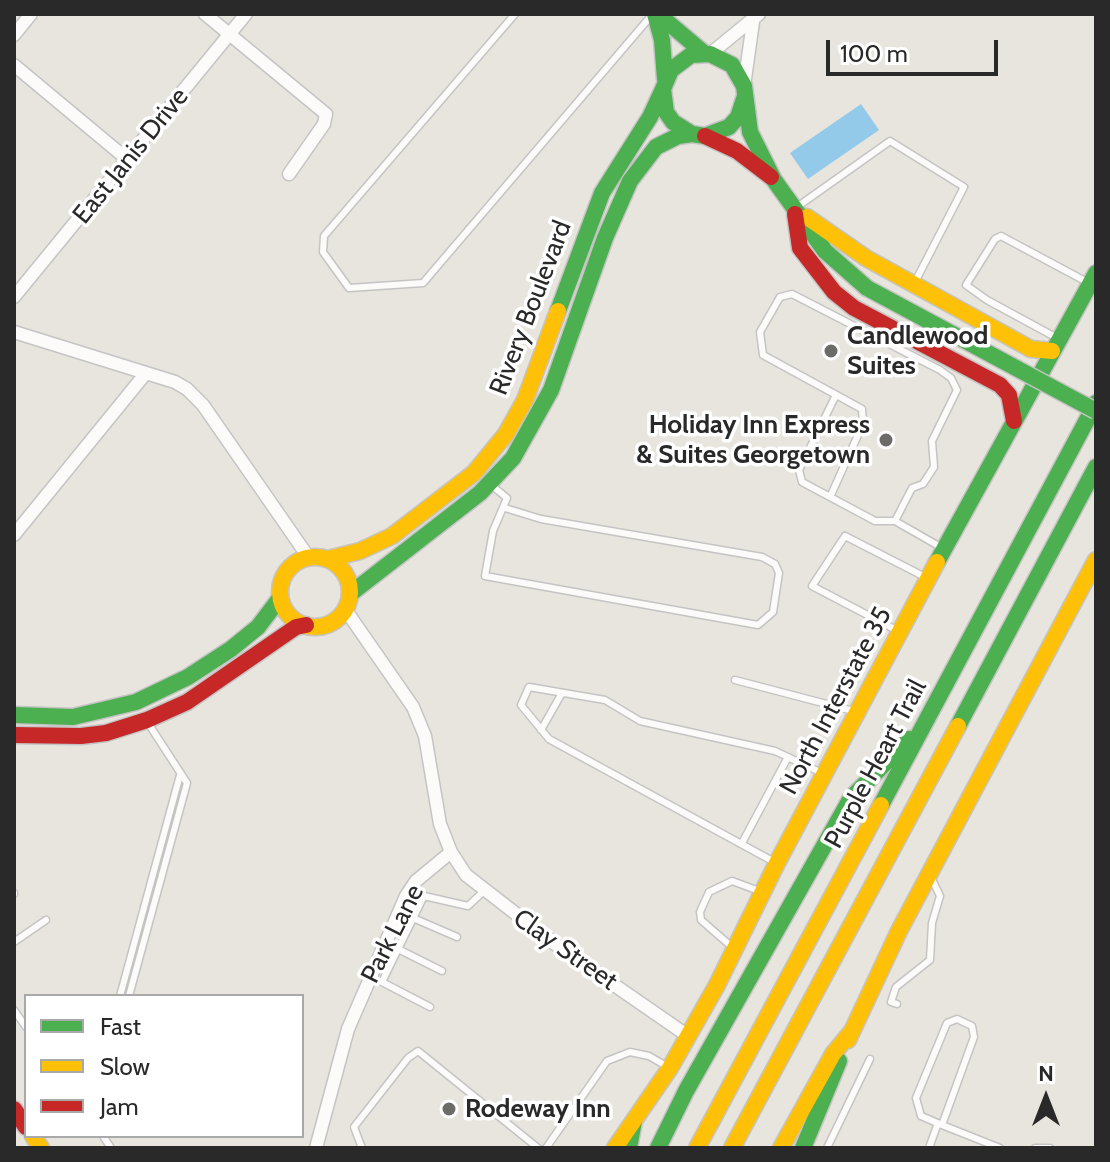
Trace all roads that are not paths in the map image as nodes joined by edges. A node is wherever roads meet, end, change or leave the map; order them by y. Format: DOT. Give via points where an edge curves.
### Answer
graph roads {
  1 [pos="31,14"];
  2 [pos="205,14"];
  3 [pos="246,14"];
  4 [pos="515,14"];
  5 [pos="655,14"];
  6 [pos="756,18"];
  7 [pos="229,34"];
  8 [pos="14,35"];
  9 [pos="707,54"];
  10 [pos="14,65"];
  11 [pos="664,85"];
  12 [pos="744,91"];
  13 [pos="699,135"];
  14 [pos="128,160"];
  15 [pos="289,174"];
  16 [pos="774,180"];
  17 [pos="794,208"];
  18 [pos="586,232"];
  19 [pos="605,238"];
  20 [pos="1093,278"];
  21 [pos="914,285"];
  22 [pos="14,297"];
  23 [pos="879,330"];
  24 [pos="14,332"];
  25 [pos="1024,345"];
  26 [pos="1056,345"];
  27 [pos="540,356"];
  28 [pos="560,362"];
  29 [pos="146,373"];
  30 [pos="1000,385"];
  31 [pos="836,395"];
  32 [pos="1096,403"];
  33 [pos="1096,411"];
  34 [pos="1014,421"];
  35 [pos="1096,467"];
  36 [pos="474,473"];
  37 [pos="490,484"];
  38 [pos="831,495"];
  39 [pos="505,508"];
  40 [pos="895,521"];
  41 [pos="14,535"];
  42 [pos="944,549"];
  43 [pos="309,558"];
  44 [pos="328,559"];
  45 [pos="1096,560"];
  46 [pos="928,578"];
  47 [pos="280,598"];
  48 [pos="348,602"];
  49 [pos="306,625"];
  50 [pos="900,632"];
  51 [pos="735,680"];
  52 [pos="562,693"];
  53 [pos="857,712"];
  54 [pos="14,715"];
  55 [pos="929,718"];
  56 [pos="147,720"];
  57 [pos="541,730"];
  58 [pos="14,735"];
  59 [pos="788,757"];
  60 [pos="824,774"];
  61 [pos="180,775"];
  62 [pos="742,843"];
  63 [pos="451,852"];
  64 [pos="777,863"];
  65 [pos="154,864"];
  66 [pos="165,868"];
  67 [pos="930,873"];
  68 [pos="484,891"];
  69 [pos="763,893"];
  70 [pos="413,918"];
  71 [pos="46,920"];
  72 [pos="457,937"];
  73 [pos="14,942"];
  74 [pos="134,943"];
  75 [pos="143,945"];
  76 [pos="398,949"];
  77 [pos="735,950"];
  78 [pos="442,971"];
  79 [pos="121,994"];
  80 [pos="130,994"];
  81 [pos="897,1004"];
  82 [pos="430,1007"];
  83 [pos="852,1031"];
  84 [pos="688,1036"];
  85 [pos="870,1059"];
  86 [pos="670,1068"];
  87 [pos="634,1121"];
  88 [pos="940,1124"];
  89 [pos="316,1148"];
  90 [pos="362,1148"];
  91 [pos="538,1148"];
  92 [pos="546,1148"];
  93 [pos="615,1148"];
  94 [pos="629,1148"];
  95 [pos="658,1148"];
  96 [pos="697,1148"];
  97 [pos="732,1148"];
  98 [pos="781,1148"];
  99 [pos="803,1148"];
  100 [pos="827,1148"];
  101 [pos="929,1148"];
  102 [pos="1000,1148"];
  103 [pos="1035,1148"];
  104 [pos="1050,1148"];
  1 -- 8 [label="street"];
  2 -- 7 [label="street"];
  3 -- 7 [label="street, East Janis Drive"];
  4 -- 5 [label="lane" via="324,236 323,252 349,288 423,283"];
  5 -- 9 [label="main road"];
  5 -- 11 [label="main road"];
  6 -- 9 [label="street"];
  6 -- 12 [label="street"];
  7 -- 14 [label="street, East Janis Drive"];
  7 -- 15 [label="street" via="326,114"];
  9 -- 11 [label="main road" via="680,61"];
  9 -- 12 [label="main road" via="732,65"];
  10 -- 14 [label="street"];
  11 -- 13 [label="main road" via="666,112 673,122"];
  11 -- 18 [label="main road, Rivery Boulevard" via="602,193"];
  12 -- 13 [label="main road" via="738,117 729,127"];
  12 -- 16 [label="main road" via="750,132"];
  13 -- 16 [label="main road" via="737,151"];
  13 -- 19 [label="main road, Rivery Boulevard" via="667,140 646,159"];
  14 -- 22 [label="street, East Janis Drive"];
  16 -- 17 [label="main road"];
  17 -- 21 [label="main road"];
  17 -- 21 [label="lane" via="890,141 964,187"];
  17 -- 23 [label="main road" via="800,248 834,292"];
  17 -- 33 [label="main road, bridge" via="844,271 867,288"];
  18 -- 19 [label="street"];
  18 -- 27 [label="main road, Rivery Boulevard"];
  19 -- 28 [label="main road, Rivery Boulevard"];
  20 -- 26 [label="main road, North Interstate 35"];
  20 -- 26 [label="lane" via="1001,236 966,285"];
  21 -- 25 [label="main road"];
  23 -- 30 [label="main road"];
  23 -- 31 [label="lane" via="792,294 780,297 760,332 763,355"];
  23 -- 40 [label="lane" via="951,378 957,390 932,441 934,467 923,484 912,488"];
  24 -- 29 [label="street"];
  25 -- 26 [label="main road"];
  25 -- 30 [label="main road" via="1017,375"];
  26 -- 34 [label="main road, North Interstate 35"];
  27 -- 28 [label="street"];
  27 -- 36 [label="main road, Rivery Boulevard" via="506,434"];
  28 -- 37 [label="main road, Rivery Boulevard" via="527,438"];
  29 -- 41 [label="street"];
  29 -- 43 [label="street" via="175,382 203,405"];
  30 -- 34 [label="main road" via="1009,395"];
  31 -- 38 [label="lane" via="862,409 863,424"];
  31 -- 38 [label="lane" via="799,470 802,482"];
  32 -- 55 [label="main road, Purple Heart Trail"];
  34 -- 42 [label="main road, North Interstate 35"];
  35 -- 97 [label="main road, Purple Heart Trail"];
  36 -- 37 [label="street"];
  36 -- 44 [label="main road, Rivery Boulevard" via="392,536"];
  37 -- 39 [label="lane" via="507,498"];
  37 -- 48 [label="main road, Rivery Boulevard"];
  38 -- 40 [label="lane" via="875,521"];
  39 -- 39 [label="lane" via="541,519 762,557 779,573 773,612 758,625 485,576 493,531"];
  40 -- 42 [label="lane"];
  42 -- 46 [label="main road, North Interstate 35"];
  43 -- 44 [label="main road"];
  43 -- 47 [label="main road" via="285,573"];
  44 -- 48 [label="main road" via="346,576"];
  45 -- 67 [label="main road"];
  46 -- 50 [label="main road, North Interstate 35"];
  46 -- 50 [label="lane" via="845,536 812,586"];
  47 -- 49 [label="main road" via="288,614"];
  47 -- 54 [label="main road" via="258,627 231,649 136,702 73,717"];
  48 -- 49 [label="main road" via="325,625"];
  48 -- 63 [label="street" via="413,707 425,736 433,793"];
  49 -- 56 [label="main road" via="187,702"];
  50 -- 53 [label="main road, North Interstate 35"];
  51 -- 53 [label="lane"];
  52 -- 57 [label="lane"];
  52 -- 57 [label="lane" via="529,687 521,705"];
  52 -- 59 [label="lane" via="605,700 640,721"];
  53 -- 60 [label="main road, North Interstate 35"];
  55 -- 95 [label="main road" via="851,798"];
  55 -- 96 [label="main road, Purple Heart Trail"];
  56 -- 58 [label="main road" via="81,736"];
  56 -- 61 [label="lane"];
  57 -- 62 [label="lane"];
  59 -- 60 [label="lane"];
  59 -- 62 [label="lane"];
  60 -- 64 [label="main road, North Interstate 35"];
  61 -- 65 [label="lane"];
  61 -- 66 [label="lane" via="187,783"];
  62 -- 64 [label="lane"];
  63 -- 68 [label="street, Clay Street"];
  63 -- 89 [label="street, Park Lane" via="406,896 348,1029"];
  64 -- 69 [label="main road, North Interstate 35"];
  65 -- 66 [label="lane"];
  65 -- 74 [label="lane"];
  66 -- 75 [label="lane"];
  67 -- 81 [label="lane" via="940,896 930,960 896,987 891,1002"];
  67 -- 83 [label="main road"];
  68 -- 70 [label="lane" via="468,906 424,896"];
  68 -- 84 [label="street, Clay Street"];
  69 -- 77 [label="main road, North Interstate 35"];
  69 -- 77 [label="lane" via="732,881 709,892 701,920"];
  70 -- 72 [label="lane"];
  70 -- 76 [label="lane"];
  71 -- 73 [label="lane"];
  74 -- 75 [label="lane"];
  74 -- 79 [label="lane"];
  75 -- 80 [label="lane"];
  76 -- 78 [label="lane"];
  76 -- 82 [label="lane" via="382,982"];
  77 -- 84 [label="main road, North Interstate 35"];
  83 -- 98 [label="main road" via="833,1054"];
  83 -- 99 [label="main road"];
  84 -- 86 [label="main road, North Interstate 35"];
  85 -- 100 [label="lane"];
  86 -- 87 [label="main road, North Interstate 35"];
  86 -- 92 [label="lane" via="630,1052 607,1061"];
  87 -- 93 [label="main road, North Interstate 35"];
  87 -- 94 [label="main road"];
  88 -- 88 [label="lane" via="921,1116 916,1098 947,1023 957,1019 972,1026 974,1037"];
  88 -- 101 [label="lane"];
  88 -- 102 [label="lane"];
  90 -- 91 [label="lane" via="354,1127 418,1051"];
  103 -- 104 [label="lane"];
}
